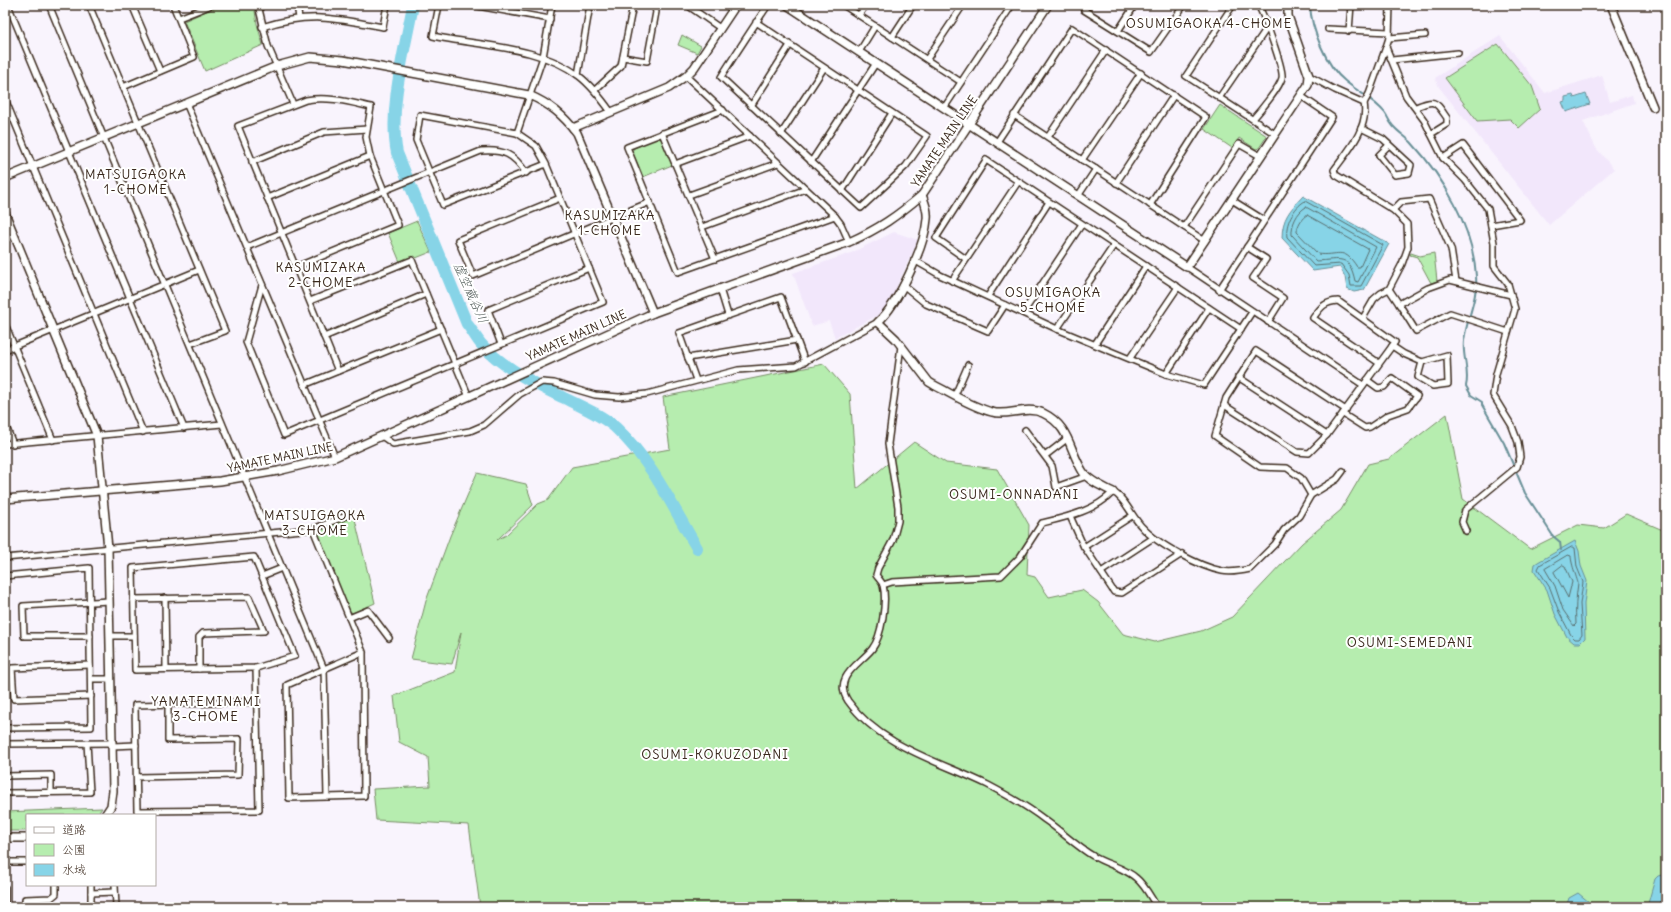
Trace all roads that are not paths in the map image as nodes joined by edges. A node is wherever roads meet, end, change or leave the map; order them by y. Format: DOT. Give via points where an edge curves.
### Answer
graph roads {
  1 [pos="49,5"];
  2 [pos="89,5"];
  3 [pos="132,5"];
  4 [pos="173,5"];
  5 [pos="212,5"];
  6 [pos="258,5"];
  7 [pos="297,5"];
  8 [pos="387,5"];
  9 [pos="439,5"];
  10 [pos="472,5"];
  11 [pos="508,5"];
  12 [pos="552,5"];
  13 [pos="590,5"];
  14 [pos="633,5"];
  15 [pos="654,5"];
  16 [pos="687,5"];
  17 [pos="736,5"];
  18 [pos="768,5"];
  19 [pos="787,5"];
  20 [pos="844,5"];
  21 [pos="866,5"];
  22 [pos="913,5"];
  23 [pos="963,5"];
  24 [pos="1012,5"];
  25 [pos="1048,5"];
  26 [pos="1087,5"];
  27 [pos="1135,5"];
  28 [pos="1184,5"];
  29 [pos="1233,5"];
  30 [pos="1258,5"];
  31 [pos="1288,5"];
  32 [pos="1351,5"];
  33 [pos="1390,5"];
  34 [pos="1611,5"];
  35 [pos="8,6"];
  36 [pos="507,11"];
  37 [pos="859,15"];
  38 [pos="179,18"];
  39 [pos="299,18"];
  40 [pos="550,19"];
  41 [pos="756,22"];
  42 [pos="875,26"];
  43 [pos="262,27"];
  44 [pos="720,28"];
  45 [pos="1267,28"];
  46 [pos="1328,29"];
  47 [pos="1118,31"];
  48 [pos="1349,31"];
  49 [pos="1390,32"];
  50 [pos="1425,35"];
  51 [pos="892,37"];
  52 [pos="1389,38"];
  53 [pos="790,45"];
  54 [pos="1386,47"];
  55 [pos="1106,50"];
  56 [pos="858,52"];
  57 [pos="1458,53"];
  58 [pos="543,57"];
  59 [pos="623,57"];
  60 [pos="926,59"];
  61 [pos="1392,60"];
  62 [pos="876,63"];
  63 [pos="277,66"];
  64 [pos="824,68"];
  65 [pos="160,71"];
  66 [pos="1141,73"];
  67 [pos="578,75"];
  68 [pos="686,76"];
  69 [pos="1309,76"];
  70 [pos="961,82"];
  71 [pos="123,87"];
  72 [pos="595,90"];
  73 [pos="858,90"];
  74 [pos="529,95"];
  75 [pos="1174,95"];
  76 [pos="1301,96"];
  77 [pos="1219,98"];
  78 [pos="5,99"];
  79 [pos="1366,99"];
  80 [pos="186,104"];
  81 [pos="293,104"];
  82 [pos="750,106"];
  83 [pos="1416,107"];
  84 [pos="1653,107"];
  85 [pos="944,108"];
  86 [pos="723,110"];
  87 [pos="611,112"];
  88 [pos="892,113"];
  89 [pos="1014,115"];
  90 [pos="1254,119"];
  91 [pos="138,123"];
  92 [pos="969,125"];
  93 [pos="573,128"];
  94 [pos="1360,128"];
  95 [pos="367,129"];
  96 [pos="662,133"];
  97 [pos="517,134"];
  98 [pos="781,134"];
  99 [pos="1275,134"];
  100 [pos="1431,134"];
  101 [pos="750,136"];
  102 [pos="104,138"];
  103 [pos="1048,138"];
  104 [pos="997,142"];
  105 [pos="1389,145"];
  106 [pos="69,152"];
  107 [pos="370,156"];
  108 [pos="1260,156"];
  109 [pos="1443,158"];
  110 [pos="1082,160"];
  111 [pos="252,162"];
  112 [pos="778,162"];
  113 [pos="811,162"];
  114 [pos="546,164"];
  115 [pos="675,164"];
  116 [pos="33,167"];
  117 [pos="1096,169"];
  118 [pos="427,172"];
  119 [pos="526,173"];
  120 [pos="5,178"];
  121 [pos="1018,182"];
  122 [pos="1116,182"];
  123 [pos="806,189"];
  124 [pos="387,190"];
  125 [pos="842,191"];
  126 [pos="689,195"];
  127 [pos="922,195"];
  128 [pos="1078,196"];
  129 [pos="267,198"];
  130 [pos="560,198"];
  131 [pos="1232,200"];
  132 [pos="650,202"];
  133 [pos="1050,202"];
  134 [pos="1150,205"];
  135 [pos="1393,210"];
  136 [pos="5,213"];
  137 [pos="834,216"];
  138 [pos="614,217"];
  139 [pos="1264,220"];
  140 [pos="1082,224"];
  141 [pos="1491,224"];
  142 [pos="702,227"];
  143 [pos="1184,227"];
  144 [pos="282,233"];
  145 [pos="575,233"];
  146 [pos="1205,241"];
  147 [pos="849,242"];
  148 [pos="1114,245"];
  149 [pos="247,247"];
  150 [pos="1247,247"];
  151 [pos="715,259"];
  152 [pos="966,259"];
  153 [pos="914,260"];
  154 [pos="1146,266"];
  155 [pos="296,267"];
  156 [pos="1187,267"];
  157 [pos="589,268"];
  158 [pos="199,270"];
  159 [pos="952,281"];
  160 [pos="1456,281"];
  161 [pos="165,284"];
  162 [pos="262,285"];
  163 [pos="903,285"];
  164 [pos="1178,287"];
  165 [pos="720,289"];
  166 [pos="1390,289"];
  167 [pos="1219,290"];
  168 [pos="426,294"];
  169 [pos="1511,295"];
  170 [pos="988,296"];
  171 [pos="130,298"];
  172 [pos="310,301"];
  173 [pos="1399,304"];
  174 [pos="1005,305"];
  175 [pos="1209,308"];
  176 [pos="1252,312"];
  177 [pos="94,313"];
  178 [pos="653,313"];
  179 [pos="1023,313"];
  180 [pos="728,315"];
  181 [pos="1363,318"];
  182 [pos="878,322"];
  183 [pos="1268,322"];
  184 [pos="5,324"];
  185 [pos="441,329"];
  186 [pos="1057,329"];
  187 [pos="1241,329"];
  188 [pos="53,330"];
  189 [pos="1508,332"];
  190 [pos="324,337"];
  191 [pos="797,340"];
  192 [pos="190,344"];
  193 [pos="502,344"];
  194 [pos="1095,344"];
  195 [pos="14,346"];
  196 [pos="901,346"];
  197 [pos="1392,346"];
  198 [pos="5,350"];
  199 [pos="688,358"];
  200 [pos="1130,358"];
  201 [pos="806,362"];
  202 [pos="1422,362"];
  203 [pos="455,363"];
  204 [pos="1380,363"];
  205 [pos="968,365"];
  206 [pos="338,371"];
  207 [pos="1166,374"];
  208 [pos="1238,377"];
  209 [pos="696,380"];
  210 [pos="1365,383"];
  211 [pos="304,385"];
  212 [pos="955,395"];
  213 [pos="469,397"];
  214 [pos="1224,405"];
  215 [pos="1344,412"];
  216 [pos="319,420"];
  217 [pos="5,424"];
  218 [pos="222,424"];
  219 [pos="184,428"];
  220 [pos="1025,430"];
  221 [pos="144,432"];
  222 [pos="1327,435"];
  223 [pos="97,436"];
  224 [pos="382,436"];
  225 [pos="1068,438"];
  226 [pos="53,440"];
  227 [pos="5,444"];
  228 [pos="13,444"];
  229 [pos="1046,455"];
  230 [pos="335,457"];
  231 [pos="1343,471"];
  232 [pos="1087,476"];
  233 [pos="245,478"];
  234 [pos="104,491"];
  235 [pos="1113,492"];
  236 [pos="1310,495"];
  237 [pos="5,499"];
  238 [pos="351,514"];
  239 [pos="1070,516"];
  240 [pos="1132,516"];
  241 [pos="313,530"];
  242 [pos="1466,530"];
  243 [pos="268,534"];
  244 [pos="1152,538"];
  245 [pos="1084,547"];
  246 [pos="108,548"];
  247 [pos="1182,554"];
  248 [pos="5,558"];
  249 [pos="282,568"];
  250 [pos="1101,572"];
  251 [pos="5,576"];
  252 [pos="262,576"];
  253 [pos="883,585"];
  254 [pos="165,598"];
  255 [pos="133,599"];
  256 [pos="109,601"];
  257 [pos="89,602"];
  258 [pos="349,618"];
  259 [pos="90,636"];
  260 [pos="110,636"];
  261 [pos="134,636"];
  262 [pos="390,638"];
  263 [pos="363,652"];
  264 [pos="90,665"];
  265 [pos="256,668"];
  266 [pos="166,669"];
  267 [pos="199,669"];
  268 [pos="324,669"];
  269 [pos="111,679"];
  270 [pos="91,680"];
  271 [pos="91,696"];
  272 [pos="256,702"];
  273 [pos="168,704"];
  274 [pos="5,728"];
  275 [pos="87,743"];
  276 [pos="5,744"];
  277 [pos="112,744"];
  278 [pos="136,745"];
  279 [pos="5,776"];
  280 [pos="137,777"];
  281 [pos="51,792"];
  282 [pos="5,794"];
  283 [pos="327,797"];
  284 [pos="106,814"];
  285 [pos="5,838"];
  286 [pos="26,838"];
  287 [pos="5,862"];
  288 [pos="26,862"];
  289 [pos="56,886"];
  290 [pos="91,886"];
  291 [pos="115,886"];
  292 [pos="5,888"];
  293 [pos="115,892"];
  294 [pos="91,893"];
  295 [pos="5,900"];
  296 [pos="6,907"];
  297 [pos="26,907"];
  298 [pos="91,907"];
  299 [pos="116,907"];
  300 [pos="1157,907"];
  1 -- 102 [label="street"];
  2 -- 71 [label="street"];
  3 -- 65 [label="street"];
  4 -- 38 [label="street"];
  5 -- 38 [label="street"];
  6 -- 43 [label="street"];
  7 -- 39 [label="street"];
  8 -- 39 [label="street" via="383,27 311,16"];
  9 -- 58 [label="street" via="433,36"];
  10 -- 36 [label="street"];
  11 -- 36 [label="street"];
  12 -- 40 [label="street"];
  13 -- 67 [label="street"];
  14 -- 59 [label="street"];
  15 -- 59 [label="street" via="656,12 647,61"];
  16 -- 44 [label="street"];
  17 -- 44 [label="street"];
  18 -- 41 [label="street"];
  19 -- 56 [label="street"];
  20 -- 37 [label="street"];
  21 -- 37 [label="street"];
  22 -- 51 [label="street"];
  23 -- 60 [label="street"];
  24 -- 70 [label="street"];
  25 -- 92 [label="street, YAMATE MAIN LINE"];
  26 -- 47 [label="street" via="1084,10"];
  27 -- 47 [label="street"];
  28 -- 47 [label="street" via="1151,52"];
  29 -- 77 [label="street" via="1186,76"];
  30 -- 45 [label="street"];
  31 -- 69 [label="street" via="1288,16"];
  32 -- 48 [label="street"];
  33 -- 49 [label="street"];
  34 -- 84 [label="street"];
  35 -- 106 [label="street"];
  36 -- 40 [label="street"];
  37 -- 42 [label="street"];
  38 -- 65 [label="street" via="194,57"];
  39 -- 43 [label="street"];
  40 -- 58 [label="street"];
  41 -- 53 [label="street"];
  41 -- 82 [label="street" via="721,77"];
  42 -- 51 [label="street"];
  42 -- 56 [label="street"];
  43 -- 63 [label="street"];
  44 -- 68 [label="street"];
  45 -- 77 [label="street"];
  45 -- 90 [label="street" via="1283,72 1282,80"];
  46 -- 48 [label="street"];
  48 -- 49 [label="street"];
  49 -- 52 [label="street"];
  50 -- 52 [label="street"];
  51 -- 60 [label="street"];
  52 -- 54 [label="street"];
  53 -- 64 [label="street"];
  53 -- 82 [label="street"];
  54 -- 61 [label="street"];
  54 -- 79 [label="street"];
  55 -- 66 [label="street"];
  55 -- 89 [label="street" via="1072,28"];
  55 -- 103 [label="street"];
  56 -- 62 [label="street"];
  57 -- 61 [label="street"];
  58 -- 67 [label="street"];
  58 -- 74 [label="street"];
  59 -- 72 [label="street" via="621,66"];
  60 -- 70 [label="street"];
  61 -- 83 [label="street" via="1406,96"];
  62 -- 73 [label="street"];
  62 -- 85 [label="street"];
  63 -- 74 [label="street" via="310,57 343,60"];
  63 -- 80 [label="street"];
  63 -- 81 [label="street"];
  64 -- 73 [label="street"];
  64 -- 98 [label="street"];
  65 -- 71 [label="street"];
  66 -- 75 [label="street"];
  66 -- 110 [label="street"];
  67 -- 72 [label="street"];
  68 -- 86 [label="street"];
  68 -- 87 [label="street" via="669,88"];
  69 -- 76 [label="street" via="1308,85"];
  69 -- 79 [label="street" via="1335,90"];
  70 -- 85 [label="street"];
  71 -- 91 [label="street"];
  72 -- 87 [label="street"];
  73 -- 88 [label="street"];
  73 -- 113 [label="street"];
  74 -- 93 [label="street" via="562,114"];
  74 -- 97 [label="street"];
  75 -- 122 [label="street"];
  75 -- 134 [label="street" via="1206,117"];
  76 -- 99 [label="street"];
  76 -- 139 [label="street" via="1332,117"];
  77 -- 90 [label="street"];
  78 -- 116 [label="street"];
  79 -- 94 [label="street" via="1365,117"];
  80 -- 91 [label="street"];
  80 -- 149 [label="street"];
  81 -- 95 [label="street" via="316,98 371,107"];
  81 -- 111 [label="street" via="238,126"];
  82 -- 98 [label="street"];
  83 -- 100 [label="street"];
  83 -- 100 [label="street" via="1431,101 1437,103 1447,118 1446,124"];
  85 -- 92 [label="street"];
  86 -- 96 [label="street"];
  86 -- 101 [label="street"];
  87 -- 93 [label="street"];
  88 -- 125 [label="street"];
  88 -- 125 [label="street" via="927,136 906,166 861,208"];
  89 -- 103 [label="street"];
  89 -- 104 [label="street"];
  90 -- 99 [label="street"];
  91 -- 102 [label="street"];
  91 -- 158 [label="street"];
  92 -- 104 [label="street"];
  92 -- 127 [label="street, YAMATE MAIN LINE"];
  93 -- 138 [label="street"];
  94 -- 105 [label="street" via="1383,139"];
  94 -- 135 [label="street" via="1349,152 1334,170 1336,175"];
  95 -- 107 [label="street"];
  95 -- 111 [label="street" via="324,132"];
  96 -- 115 [label="street"];
  96 -- 132 [label="street" via="627,147"];
  97 -- 114 [label="street" via="536,146"];
  97 -- 118 [label="street" via="420,115 416,140"];
  98 -- 113 [label="street"];
  99 -- 108 [label="street"];
  100 -- 109 [label="street"];
  101 -- 112 [label="street"];
  101 -- 115 [label="street"];
  102 -- 106 [label="street"];
  102 -- 161 [label="street"];
  103 -- 110 [label="street"];
  104 -- 128 [label="street"];
  105 -- 105 [label="street" via="1379,155 1395,174 1409,173 1411,165"];
  106 -- 116 [label="street"];
  106 -- 171 [label="street"];
  107 -- 124 [label="street"];
  107 -- 129 [label="street"];
  108 -- 131 [label="street"];
  108 -- 143 [label="street" via="1239,144"];
  109 -- 141 [label="street" via="1488,209"];
  109 -- 141 [label="street" via="1463,144 1520,220"];
  110 -- 117 [label="street"];
  111 -- 129 [label="street"];
  112 -- 123 [label="street"];
  112 -- 126 [label="street"];
  113 -- 125 [label="street"];
  114 -- 119 [label="street"];
  114 -- 130 [label="street"];
  115 -- 126 [label="street"];
  116 -- 120 [label="street"];
  116 -- 177 [label="street"];
  117 -- 122 [label="street"];
  117 -- 128 [label="street"];
  118 -- 119 [label="street" via="481,150 491,150 518,160"];
  118 -- 119 [label="street" via="443,206"];
  118 -- 124 [label="street"];
  121 -- 133 [label="street"];
  121 -- 152 [label="street"];
  121 -- 152 [label="street" via="986,160 936,238"];
  122 -- 134 [label="street"];
  123 -- 137 [label="street"];
  123 -- 142 [label="street"];
  124 -- 144 [label="street"];
  124 -- 155 [label="street" via="398,225"];
  126 -- 142 [label="street"];
  127 -- 147 [label="street, YAMATE MAIN LINE" via="894,219"];
  127 -- 153 [label="street" via="927,218"];
  128 -- 156 [label="street"];
  129 -- 144 [label="street"];
  130 -- 145 [label="street"];
  130 -- 145 [label="street" via="458,240 473,276"];
  131 -- 139 [label="street"];
  131 -- 146 [label="street"];
  132 -- 138 [label="street"];
  132 -- 151 [label="street" via="678,272"];
  133 -- 140 [label="street"];
  133 -- 170 [label="street"];
  134 -- 143 [label="street"];
  135 -- 160 [label="street" via="1401,202 1429,199 1451,249"];
  135 -- 166 [label="street" via="1407,224 1408,247"];
  136 -- 188 [label="street"];
  137 -- 147 [label="street" via="841,224"];
  137 -- 151 [label="street"];
  138 -- 145 [label="street"];
  138 -- 178 [label="street"];
  139 -- 150 [label="street"];
  140 -- 148 [label="street"];
  140 -- 179 [label="street"];
  141 -- 169 [label="street" via="1494,266 1508,284"];
  142 -- 151 [label="street"];
  143 -- 146 [label="street"];
  144 -- 149 [label="street"];
  144 -- 155 [label="street"];
  145 -- 157 [label="street"];
  146 -- 156 [label="street"];
  147 -- 165 [label="street, YAMATE MAIN LINE"];
  148 -- 154 [label="street"];
  148 -- 186 [label="street"];
  149 -- 162 [label="street"];
  150 -- 167 [label="street"];
  150 -- 183 [label="street" via="1266,259 1253,278 1283,298"];
  152 -- 159 [label="street"];
  153 -- 159 [label="street"];
  153 -- 163 [label="street"];
  154 -- 164 [label="street"];
  154 -- 194 [label="street"];
  155 -- 172 [label="street"];
  156 -- 167 [label="street"];
  157 -- 193 [label="street" via="488,310"];
  157 -- 193 [label="street" via="604,302"];
  158 -- 161 [label="street"];
  158 -- 192 [label="street" via="225,331"];
  159 -- 170 [label="street"];
  160 -- 169 [label="street"];
  160 -- 173 [label="street" via="1439,283"];
  161 -- 171 [label="street"];
  161 -- 192 [label="street"];
  162 -- 211 [label="street"];
  162 -- 216 [label="street" via="246,342 284,435"];
  163 -- 174 [label="street" via="926,304 988,331"];
  163 -- 182 [label="street" via="891,309"];
  164 -- 175 [label="street"];
  164 -- 200 [label="street"];
  165 -- 178 [label="street, YAMATE MAIN LINE"];
  165 -- 180 [label="street"];
  166 -- 173 [label="street"];
  166 -- 181 [label="street" via="1381,292 1374,299"];
  167 -- 176 [label="street"];
  168 -- 172 [label="street" via="412,260"];
  168 -- 185 [label="street"];
  168 -- 190 [label="street"];
  169 -- 189 [label="street" via="1515,309"];
  170 -- 174 [label="street"];
  171 -- 177 [label="street"];
  171 -- 219 [label="street"];
  172 -- 190 [label="street"];
  173 -- 189 [label="street" via="1416,331 1450,312"];
  174 -- 179 [label="street"];
  175 -- 187 [label="street"];
  175 -- 207 [label="street"];
  176 -- 183 [label="street"];
  176 -- 187 [label="street"];
  177 -- 188 [label="street"];
  177 -- 221 [label="street"];
  178 -- 213 [label="street, YAMATE MAIN LINE"];
  179 -- 186 [label="street"];
  180 -- 191 [label="street" via="781,298"];
  180 -- 199 [label="street" via="679,333"];
  181 -- 197 [label="street" via="1395,342"];
  181 -- 204 [label="street" via="1338,301 1322,305 1313,318"];
  182 -- 196 [label="street"];
  182 -- 201 [label="street"];
  183 -- 210 [label="street"];
  184 -- 195 [label="street"];
  185 -- 203 [label="street"];
  185 -- 206 [label="street"];
  186 -- 194 [label="street"];
  187 -- 207 [label="street" via="1204,385"];
  188 -- 195 [label="street"];
  188 -- 223 [label="street"];
  189 -- 242 [label="street" via="1493,395 1512,426 1520,457 1517,467 1465,510 1462,522"];
  190 -- 206 [label="street"];
  191 -- 199 [label="street"];
  191 -- 201 [label="street"];
  192 -- 218 [label="street"];
  193 -- 203 [label="street"];
  194 -- 200 [label="street"];
  195 -- 198 [label="street"];
  195 -- 226 [label="street"];
  196 -- 212 [label="street" via="929,382"];
  196 -- 253 [label="street" via="888,444 898,521 893,540 876,575"];
  197 -- 202 [label="street"];
  197 -- 204 [label="street"];
  199 -- 209 [label="street"];
  200 -- 207 [label="street"];
  201 -- 209 [label="street" via="781,368 738,370"];
  202 -- 202 [label="street" via="1418,377 1433,386 1448,384 1446,355"];
  203 -- 213 [label="street"];
  203 -- 216 [label="street"];
  204 -- 210 [label="street"];
  205 -- 212 [label="street"];
  206 -- 211 [label="street"];
  208 -- 214 [label="street"];
  208 -- 215 [label="street" via="1256,351"];
  208 -- 222 [label="street"];
  209 -- 224 [label="street" via="647,394 619,397 595,395 542,382 531,387 484,425 470,431 393,444"];
  210 -- 215 [label="street"];
  210 -- 215 [label="street" via="1378,388 1384,387 1392,378 1417,396 1408,408 1388,415 1370,428 1365,428"];
  211 -- 216 [label="street"];
  212 -- 225 [label="street" via="993,413 1020,410 1043,413 1058,424"];
  213 -- 224 [label="street, YAMATE MAIN LINE"];
  214 -- 222 [label="street" via="1297,452 1309,453"];
  214 -- 236 [label="street" via="1215,436 1260,467 1287,468 1301,478"];
  215 -- 222 [label="street"];
  216 -- 230 [label="street"];
  217 -- 228 [label="street"];
  218 -- 219 [label="street"];
  218 -- 233 [label="street"];
  219 -- 221 [label="street"];
  220 -- 229 [label="street"];
  221 -- 223 [label="street"];
  223 -- 226 [label="street"];
  223 -- 234 [label="street"];
  224 -- 230 [label="street, YAMATE MAIN LINE"];
  225 -- 229 [label="street"];
  225 -- 232 [label="street"];
  226 -- 228 [label="street"];
  227 -- 228 [label="street"];
  229 -- 232 [label="street" via="1052,466 1056,487"];
  230 -- 233 [label="street, YAMATE MAIN LINE"];
  231 -- 236 [label="street" via="1337,479"];
  232 -- 235 [label="street"];
  233 -- 234 [label="street, YAMATE MAIN LINE"];
  233 -- 243 [label="street"];
  234 -- 237 [label="street, YAMATE MAIN LINE"];
  234 -- 246 [label="street"];
  235 -- 239 [label="street" via="1103,502"];
  235 -- 240 [label="street" via="1118,494"];
  236 -- 247 [label="street" via="1299,516 1250,569 1223,572"];
  238 -- 241 [label="street"];
  239 -- 245 [label="street"];
  239 -- 253 [label="street" via="1042,523 1020,557 1001,576 892,582"];
  240 -- 244 [label="street"];
  240 -- 245 [label="street"];
  241 -- 243 [label="street"];
  241 -- 258 [label="street"];
  243 -- 246 [label="street"];
  243 -- 249 [label="street"];
  244 -- 247 [label="street"];
  244 -- 250 [label="street"];
  245 -- 250 [label="street"];
  246 -- 248 [label="street"];
  246 -- 256 [label="street"];
  247 -- 250 [label="street" via="1122,593 1114,592"];
  249 -- 252 [label="street"];
  249 -- 268 [label="street"];
  251 -- 257 [label="street" via="89,568"];
  252 -- 255 [label="street" via="254,557 133,568"];
  252 -- 265 [label="street" via="295,656"];
  253 -- 300 [label="street" via="884,604 879,638 871,650 852,666 843,689 847,699 861,717 896,744 990,786 1044,819 1093,856 1128,872 1137,878"];
  254 -- 255 [label="street"];
  254 -- 266 [label="street"];
  254 -- 267 [label="street" via="249,597 264,631 203,633 199,637"];
  255 -- 261 [label="street"];
  256 -- 257 [label="street"];
  256 -- 260 [label="street"];
  257 -- 259 [label="street"];
  257 -- 259 [label="street" via="22,606 24,636"];
  258 -- 262 [label="street" via="368,610"];
  258 -- 263 [label="street"];
  259 -- 264 [label="street"];
  260 -- 261 [label="street"];
  260 -- 269 [label="street"];
  261 -- 266 [label="street" via="135,670"];
  263 -- 268 [label="street"];
  263 -- 283 [label="street" via="364,796"];
  264 -- 270 [label="street"];
  264 -- 271 [label="street" via="12,668 14,699"];
  265 -- 267 [label="street"];
  265 -- 272 [label="street"];
  266 -- 267 [label="street"];
  268 -- 283 [label="street"];
  268 -- 283 [label="street" via="287,685 289,798"];
  269 -- 270 [label="street"];
  269 -- 277 [label="street"];
  270 -- 271 [label="street"];
  271 -- 274 [label="street" via="91,726"];
  272 -- 273 [label="street"];
  272 -- 280 [label="street" via="259,810 137,811"];
  273 -- 278 [label="street" via="135,705"];
  273 -- 280 [label="street" via="168,740 238,739 238,775"];
  275 -- 276 [label="street"];
  275 -- 277 [label="street"];
  275 -- 281 [label="street" via="90,792"];
  277 -- 278 [label="street"];
  277 -- 284 [label="street" via="113,794 111,806"];
  278 -- 280 [label="street"];
  279 -- 281 [label="street" via="51,775"];
  281 -- 282 [label="street"];
  285 -- 286 [label="street"];
  287 -- 288 [label="street"];
  289 -- 297 [label="street" via="56,894 51,898 25,898"];
  290 -- 294 [label="street"];
  291 -- 293 [label="street"];
  292 -- 295 [label="street"];
  293 -- 294 [label="street"];
  293 -- 299 [label="street"];
  294 -- 298 [label="street"];
  295 -- 296 [label="street"];
}
